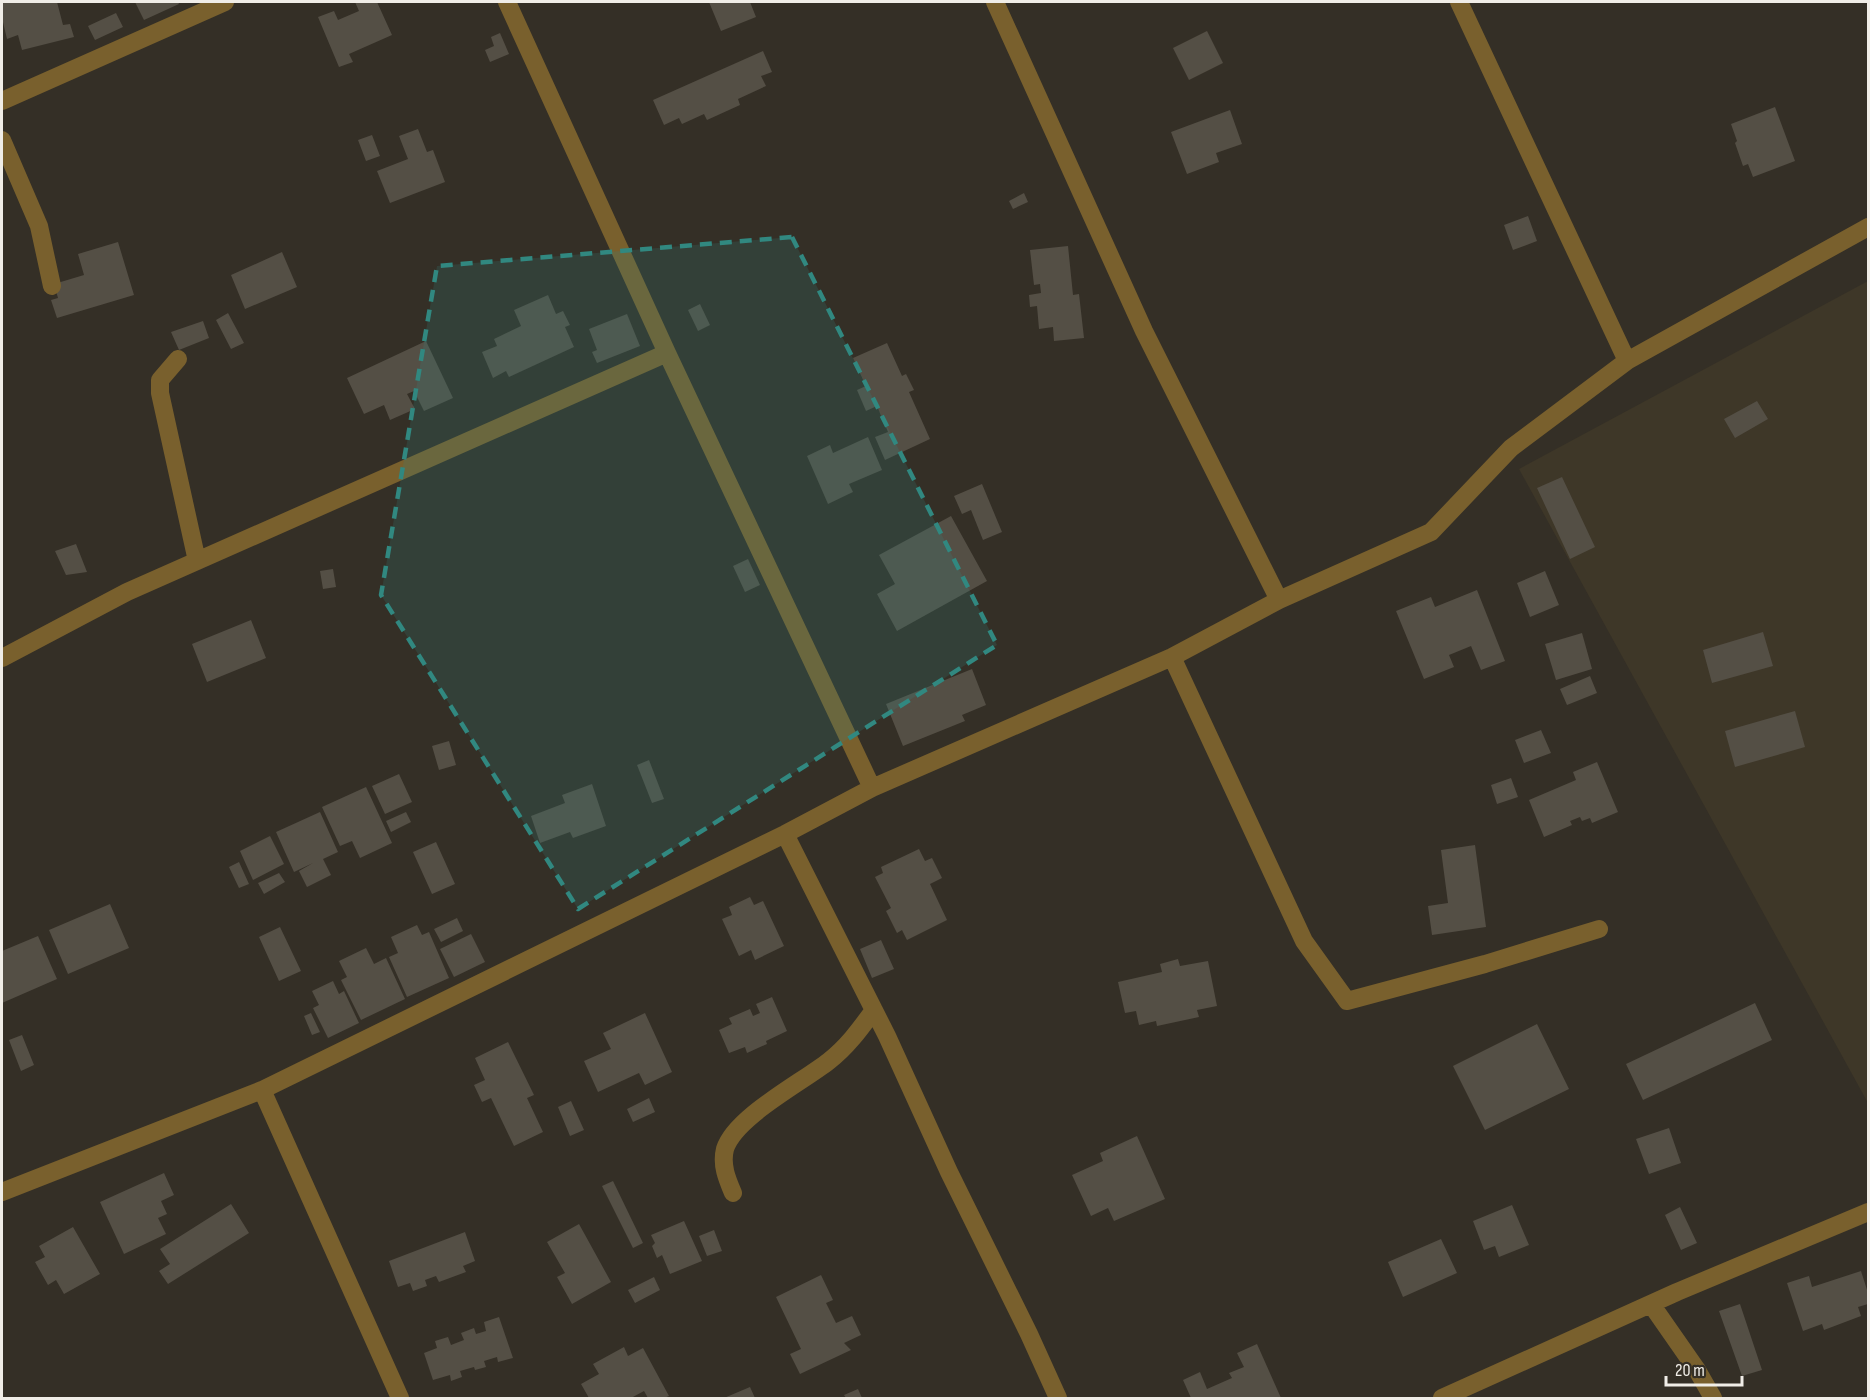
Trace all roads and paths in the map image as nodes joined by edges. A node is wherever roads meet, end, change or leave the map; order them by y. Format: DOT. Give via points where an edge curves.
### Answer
graph roads {
  1 [pos="225,2"];
  2 [pos="507,2"];
  3 [pos="995,2"];
  4 [pos="1459,2"];
  5 [pos="2,100"];
  6 [pos="2,140"];
  7 [pos="1869,227"];
  8 [pos="52,286"];
  9 [pos="667,353"];
  10 [pos="178,359"];
  11 [pos="1627,361"];
  12 [pos="197,561"];
  13 [pos="1279,600"];
  14 [pos="1172,657"];
  15 [pos="2,658"];
  16 [pos="872,788"];
  17 [pos="785,834"];
  18 [pos="1599,928"];
  19 [pos="874,1010"];
  20 [pos="262,1090"];
  21 [pos="2,1192"];
  22 [pos="733,1193"];
  23 [pos="1869,1212"];
  24 [pos="1651,1304"];
  25 [pos="399,1398"];
  26 [pos="1056,1398"];
  27 [pos="1442,1398"];
  28 [pos="1713,1398"];
  1 -- 5 [label="street"];
  2 -- 9 [label="street"];
  3 -- 13 [label="street" via="1143,331"];
  4 -- 11 [label="street"];
  6 -- 8 [label="street" via="39,226"];
  7 -- 11 [label="street"];
  9 -- 12 [label="street"];
  9 -- 16 [label="street"];
  10 -- 12 [label="street" via="160,380 160,393"];
  11 -- 13 [label="street" via="1511,448 1431,532"];
  12 -- 15 [label="street" via="127,592"];
  13 -- 14 [label="street"];
  14 -- 16 [label="street"];
  14 -- 18 [label="street" via="1304,941 1347,1001"];
  16 -- 17 [label="street"];
  17 -- 19 [label="street"];
  17 -- 20 [label="street"];
  19 -- 22 [label="street" via="854,1039 830,1060 740,1124 725,1148 724,1170"];
  19 -- 26 [label="street"];
  20 -- 21 [label="street"];
  20 -- 25 [label="street"];
  23 -- 24 [label="street"];
  24 -- 27 [label="street"];
  24 -- 28 [label="street"];
}
